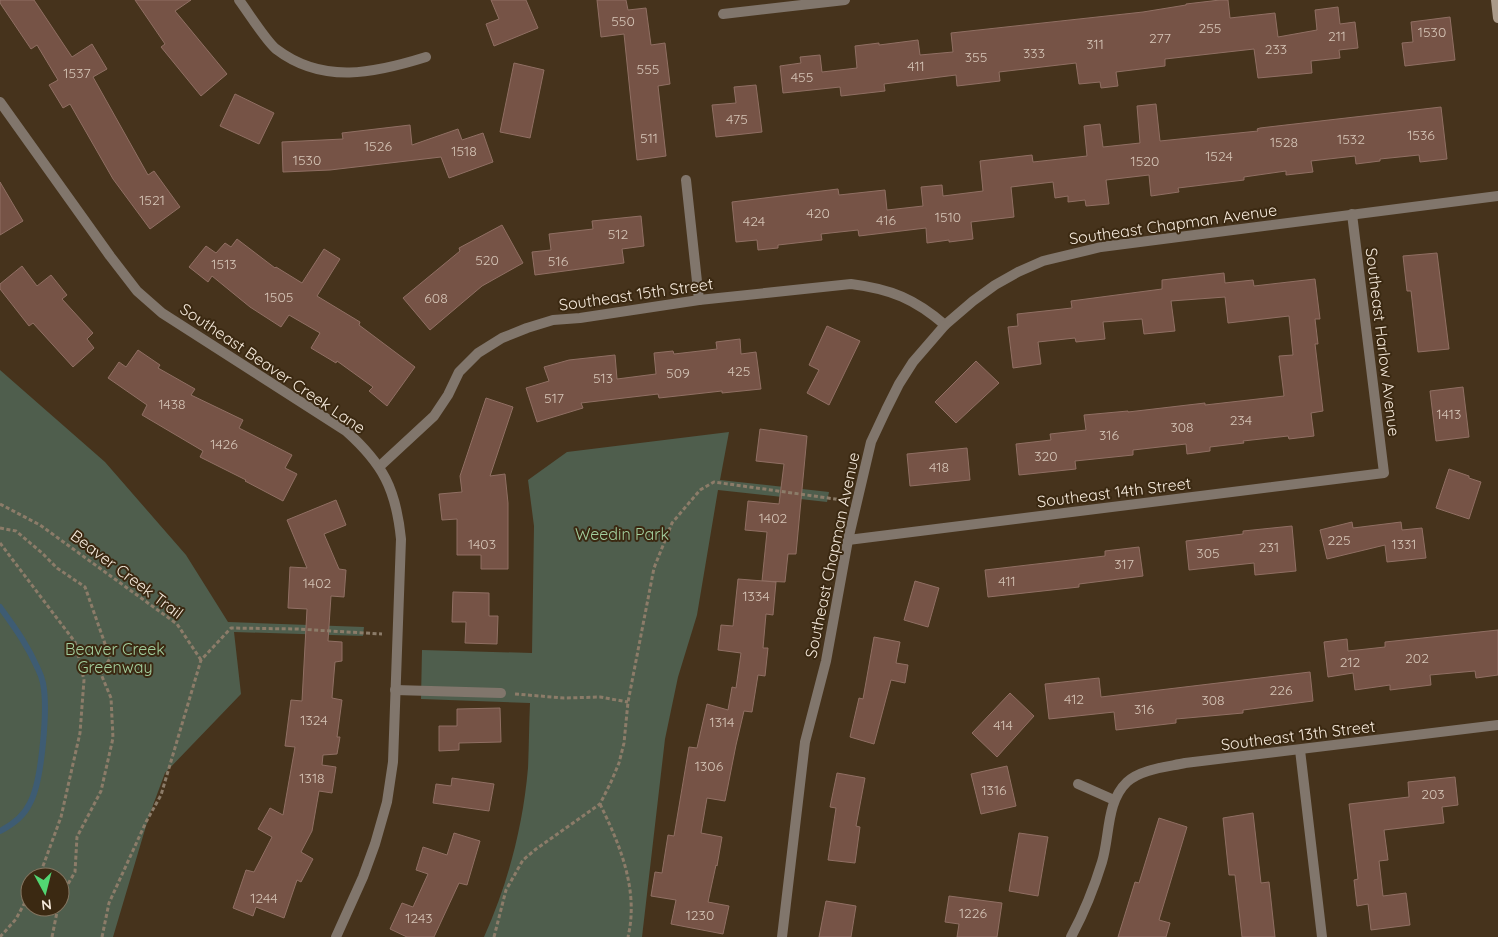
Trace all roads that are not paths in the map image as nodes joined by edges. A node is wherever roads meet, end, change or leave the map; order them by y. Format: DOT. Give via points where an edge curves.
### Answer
graph roads {
  1 [pos="239,0"];
  2 [pos="844,0"];
  3 [pos="1496,0"];
  4 [pos="722,14"];
  5 [pos="1498,18"];
  6 [pos="426,57"];
  7 [pos="0,102"];
  8 [pos="686,180"];
  9 [pos="1498,196"];
  10 [pos="1352,214"];
  11 [pos="699,300"];
  12 [pos="946,325"];
  13 [pos="380,466"];
  14 [pos="1384,473"];
  15 [pos="848,540"];
  16 [pos="395,690"];
  17 [pos="501,693"];
  18 [pos="1498,725"];
  19 [pos="1300,750"];
  20 [pos="1078,784"];
  21 [pos="1114,800"];
  22 [pos="336,937"];
  23 [pos="782,937"];
  24 [pos="1071,937"];
  25 [pos="1322,937"];
  1 -- 6 [label="street" via="275,48 302,65 350,73 388,69"];
  2 -- 4 [label="street"];
  3 -- 5 [label="main road"];
  7 -- 13 [label="street, Southeast Beaver Creek Lane" via="137,290 162,312 346,431"];
  8 -- 11 [label="street"];
  9 -- 10 [label="street, Southeast Chapman Avenue"];
  10 -- 12 [label="street, Southeast Chapman Avenue" via="1101,246 1043,261 995,285"];
  10 -- 14 [label="street, Southeast Harlow Avenue"];
  11 -- 12 [label="street, Southeast 15th Street" via="851,284 876,287 904,297"];
  11 -- 13 [label="street, Southeast 15th Street" via="553,320 502,338 478,353 459,372 434,416"];
  12 -- 15 [label="street, Southeast Chapman Avenue" via="913,362 886,410 872,442"];
  13 -- 16 [label="street, Southeast Beaver Creek Lane" via="399,515 401,539"];
  14 -- 15 [label="street, Southeast 14th Street"];
  15 -- 23 [label="street, Southeast Chapman Avenue" via="826,661 805,742"];
  16 -- 17 [label="street"];
  16 -- 22 [label="street, Southeast Beaver Creek Lane" via="393,762 387,802 363,877"];
  18 -- 19 [label="street, Southeast 13th Street"];
  19 -- 21 [label="street, Southeast 13th Street" via="1150,770 1127,782"];
  19 -- 25 [label="street"];
  20 -- 21 [label="street"];
  21 -- 24 [label="street" via="1094,889"];
}
